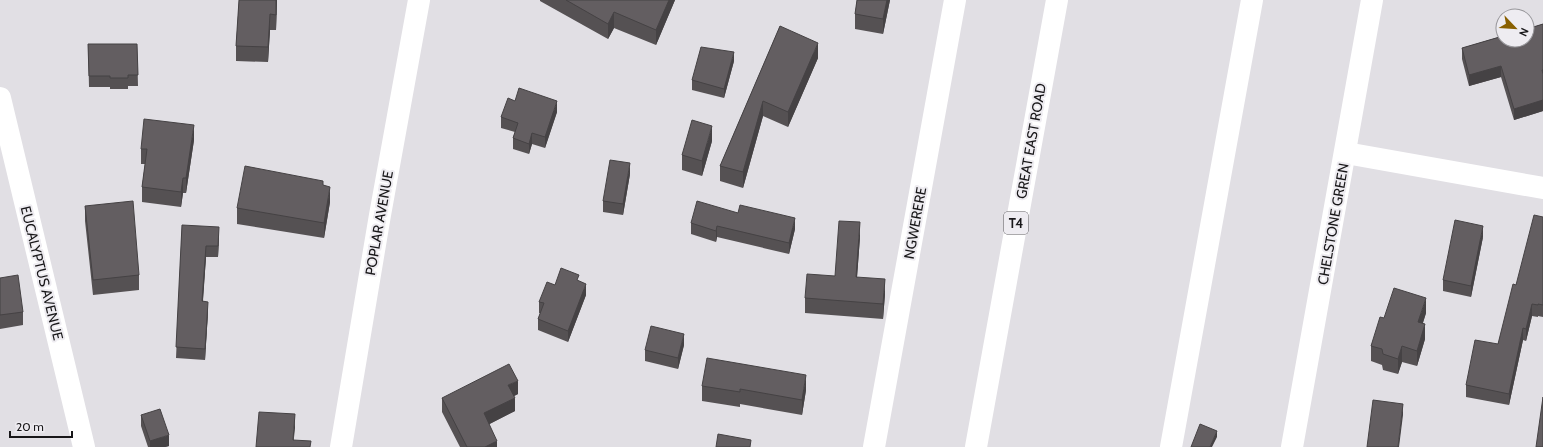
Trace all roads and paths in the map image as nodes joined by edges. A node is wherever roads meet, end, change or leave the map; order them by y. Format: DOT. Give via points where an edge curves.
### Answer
graph roads {
  1 [pos="419,0"];
  2 [pos="956,0"];
  3 [pos="1057,0"];
  4 [pos="1252,0"];
  5 [pos="1372,0"];
  6 [pos="0,98"];
  7 [pos="1346,153"];
  8 [pos="1543,188"];
  9 [pos="84,447"];
  10 [pos="341,447"];
  11 [pos="874,447"];
  12 [pos="976,447"];
  13 [pos="1171,447"];
  14 [pos="1292,447"];
  1 -- 10 [label="street, POPLAR AVENUE"];
  2 -- 11 [label="street, NGWERERE"];
  3 -- 12 [label="street, GREAT EAST ROAD / T4"];
  4 -- 13 [label="street"];
  5 -- 7 [label="street, CHELSTONE GREEN"];
  6 -- 9 [label="street, EUCALYPTUS AVENUE"];
  7 -- 8 [label="street"];
  7 -- 14 [label="street, CHELSTONE GREEN"];
}
